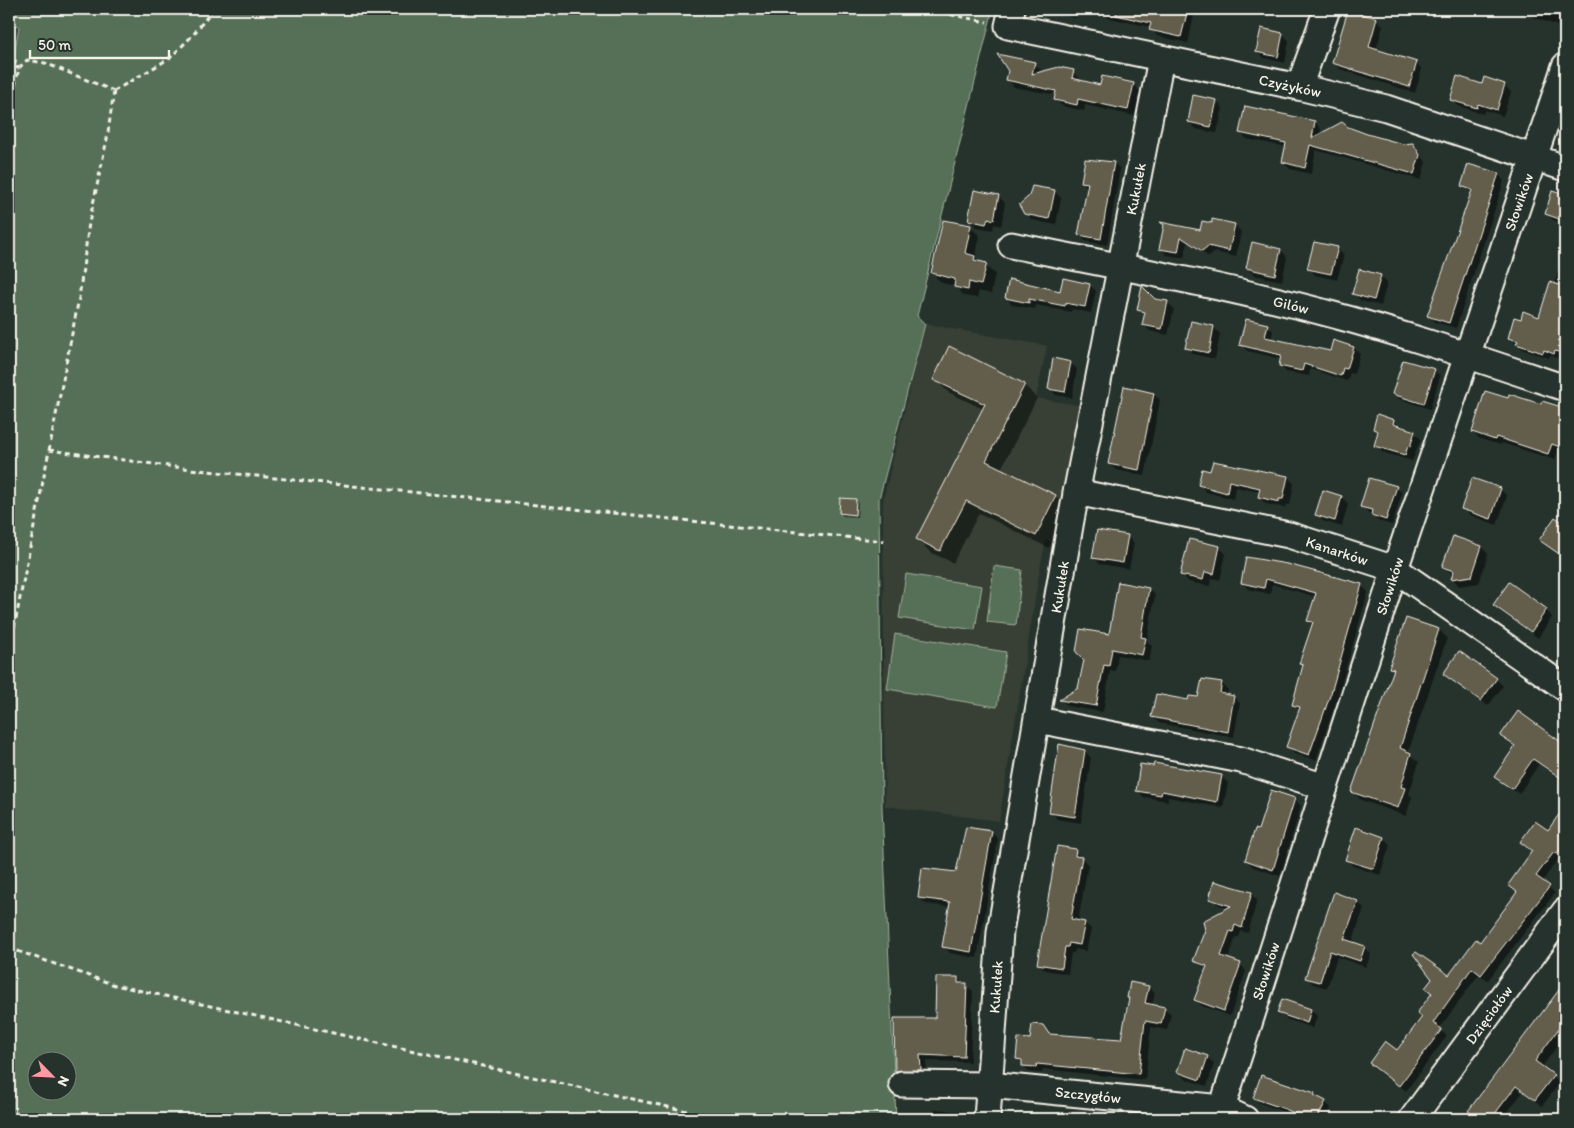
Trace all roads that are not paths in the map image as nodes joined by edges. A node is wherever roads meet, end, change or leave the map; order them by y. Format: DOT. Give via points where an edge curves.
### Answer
graph roads {
  1 [pos="1326,9"];
  2 [pos="1010,17"];
  3 [pos="1161,59"];
  4 [pos="1565,66"];
  5 [pos="1299,87"];
  6 [pos="1534,157"];
  7 [pos="1565,168"];
  8 [pos="1011,245"];
  9 [pos="1120,266"];
  10 [pos="1467,355"];
  11 [pos="1565,388"];
  12 [pos="1076,492"];
  13 [pos="1395,569"];
  14 [pos="1565,688"];
  15 [pos="1038,720"];
  16 [pos="1325,786"];
  17 [pos="1565,911"];
  18 [pos="902,1084"];
  19 [pos="989,1085"];
  20 [pos="1222,1108"];
  21 [pos="1134,1109"];
  22 [pos="988,1119"];
  23 [pos="1245,1119"];
  24 [pos="1412,1119"];
  1 -- 5 [label="street"];
  2 -- 3 [label="street, Czyżyków"];
  3 -- 5 [label="street, Czyżyków"];
  3 -- 9 [label="street, Kukułek"];
  4 -- 6 [label="street, Słowików"];
  5 -- 6 [label="street, Czyżyków" via="1386,108"];
  6 -- 7 [label="street, Czyżyków"];
  6 -- 10 [label="street, Słowików"];
  8 -- 9 [label="street, Gilów"];
  9 -- 10 [label="street, Gilów" via="1330,314"];
  9 -- 12 [label="street, Kukułek"];
  10 -- 11 [label="street, Gilów"];
  10 -- 13 [label="street, Słowików"];
  12 -- 13 [label="street, Kanarków" via="1289,535"];
  12 -- 15 [label="street, Kukułek"];
  13 -- 14 [label="street, Kanarków"];
  13 -- 16 [label="street, Słowików"];
  15 -- 16 [label="street" via="1240,760"];
  15 -- 19 [label="street, Kukułek" via="1000,932"];
  16 -- 20 [label="street, Słowików"];
  17 -- 24 [label="street, Dzięciołów"];
  18 -- 19 [label="street, Szczygłów"];
  19 -- 21 [label="street, Szczygłów"];
  19 -- 22 [label="street, Kukułek"];
  20 -- 21 [label="street, Szczygłów"];
  20 -- 23 [label="street, Szczygłów"];
}
